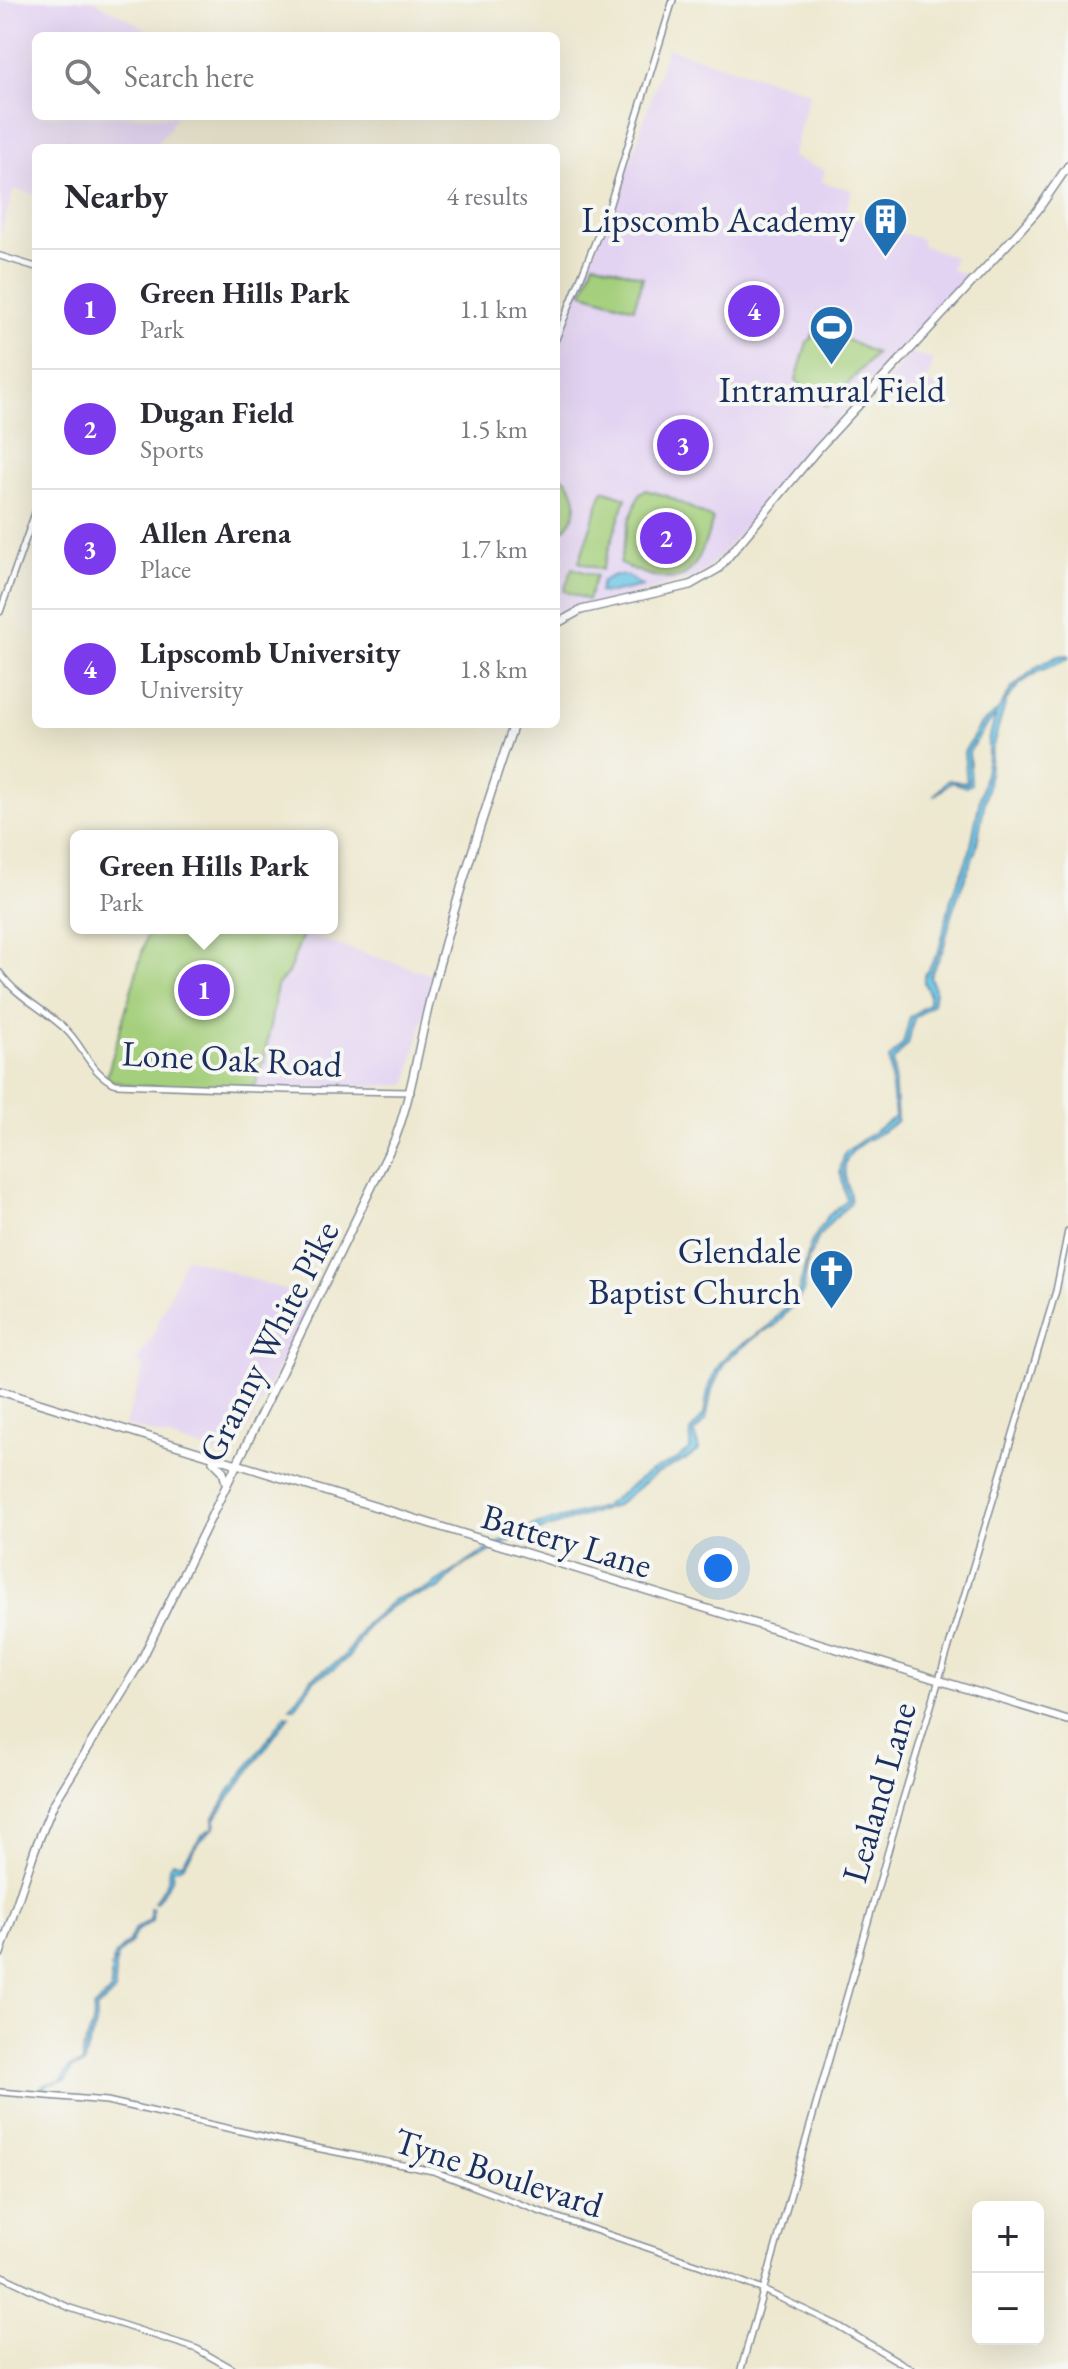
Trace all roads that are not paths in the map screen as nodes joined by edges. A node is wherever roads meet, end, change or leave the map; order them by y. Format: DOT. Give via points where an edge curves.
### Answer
graph roads {
  1 [pos="673,0"];
  2 [pos="1068,166"];
  3 [pos="0,256"];
  4 [pos="32,266"];
  5 [pos="560,329"];
  6 [pos="32,521"];
  7 [pos="0,612"];
  8 [pos="560,622"];
  9 [pos="513,728"];
  10 [pos="0,973"];
  11 [pos="411,1092"];
  12 [pos="1068,1231"];
  13 [pos="0,1391"];
  14 [pos="208,1457"];
  15 [pos="235,1465"];
  16 [pos="226,1483"];
  17 [pos="938,1682"];
  18 [pos="1068,1720"];
  19 [pos="0,1954"];
  20 [pos="0,2092"];
  21 [pos="0,2275"];
  22 [pos="763,2290"];
  23 [pos="232,2369"];
  24 [pos="741,2369"];
  25 [pos="911,2369"];
  1 -- 5 [label="street" via="608,210"];
  2 -- 8 [label="main road" via="1037,211 817,450 718,569 690,585 581,610"];
  3 -- 4 [label="street"];
  6 -- 7 [label="street"];
  9 -- 11 [label="main road, Granny White Pike" via="449,926"];
  10 -- 11 [label="street, Lone Oak Road" via="66,1029 97,1071 116,1084"];
  11 -- 15 [label="main road, Granny White Pike" via="378,1178"];
  12 -- 17 [label="street, Lealand Lane" via="1054,1297"];
  13 -- 14 [label="main road, Battery Lane"];
  14 -- 15 [label="main road, Battery Lane"];
  14 -- 16 [label="main road" via="223,1471"];
  15 -- 16 [label="main road, Granny White Pike"];
  15 -- 17 [label="main road, Battery Lane"];
  16 -- 19 [label="main road, Granny White Pike" via="140,1663 53,1805"];
  17 -- 18 [label="main road, Battery Lane"];
  17 -- 22 [label="street, Lealand Lane"];
  20 -- 22 [label="street, Tyne Boulevard" via="107,2101 433,2171"];
  21 -- 23 [label="street" via="70,2308 197,2349"];
  22 -- 24 [label="street, Lealand Lane"];
  22 -- 25 [label="street, Tyne Boulevard"];
}
